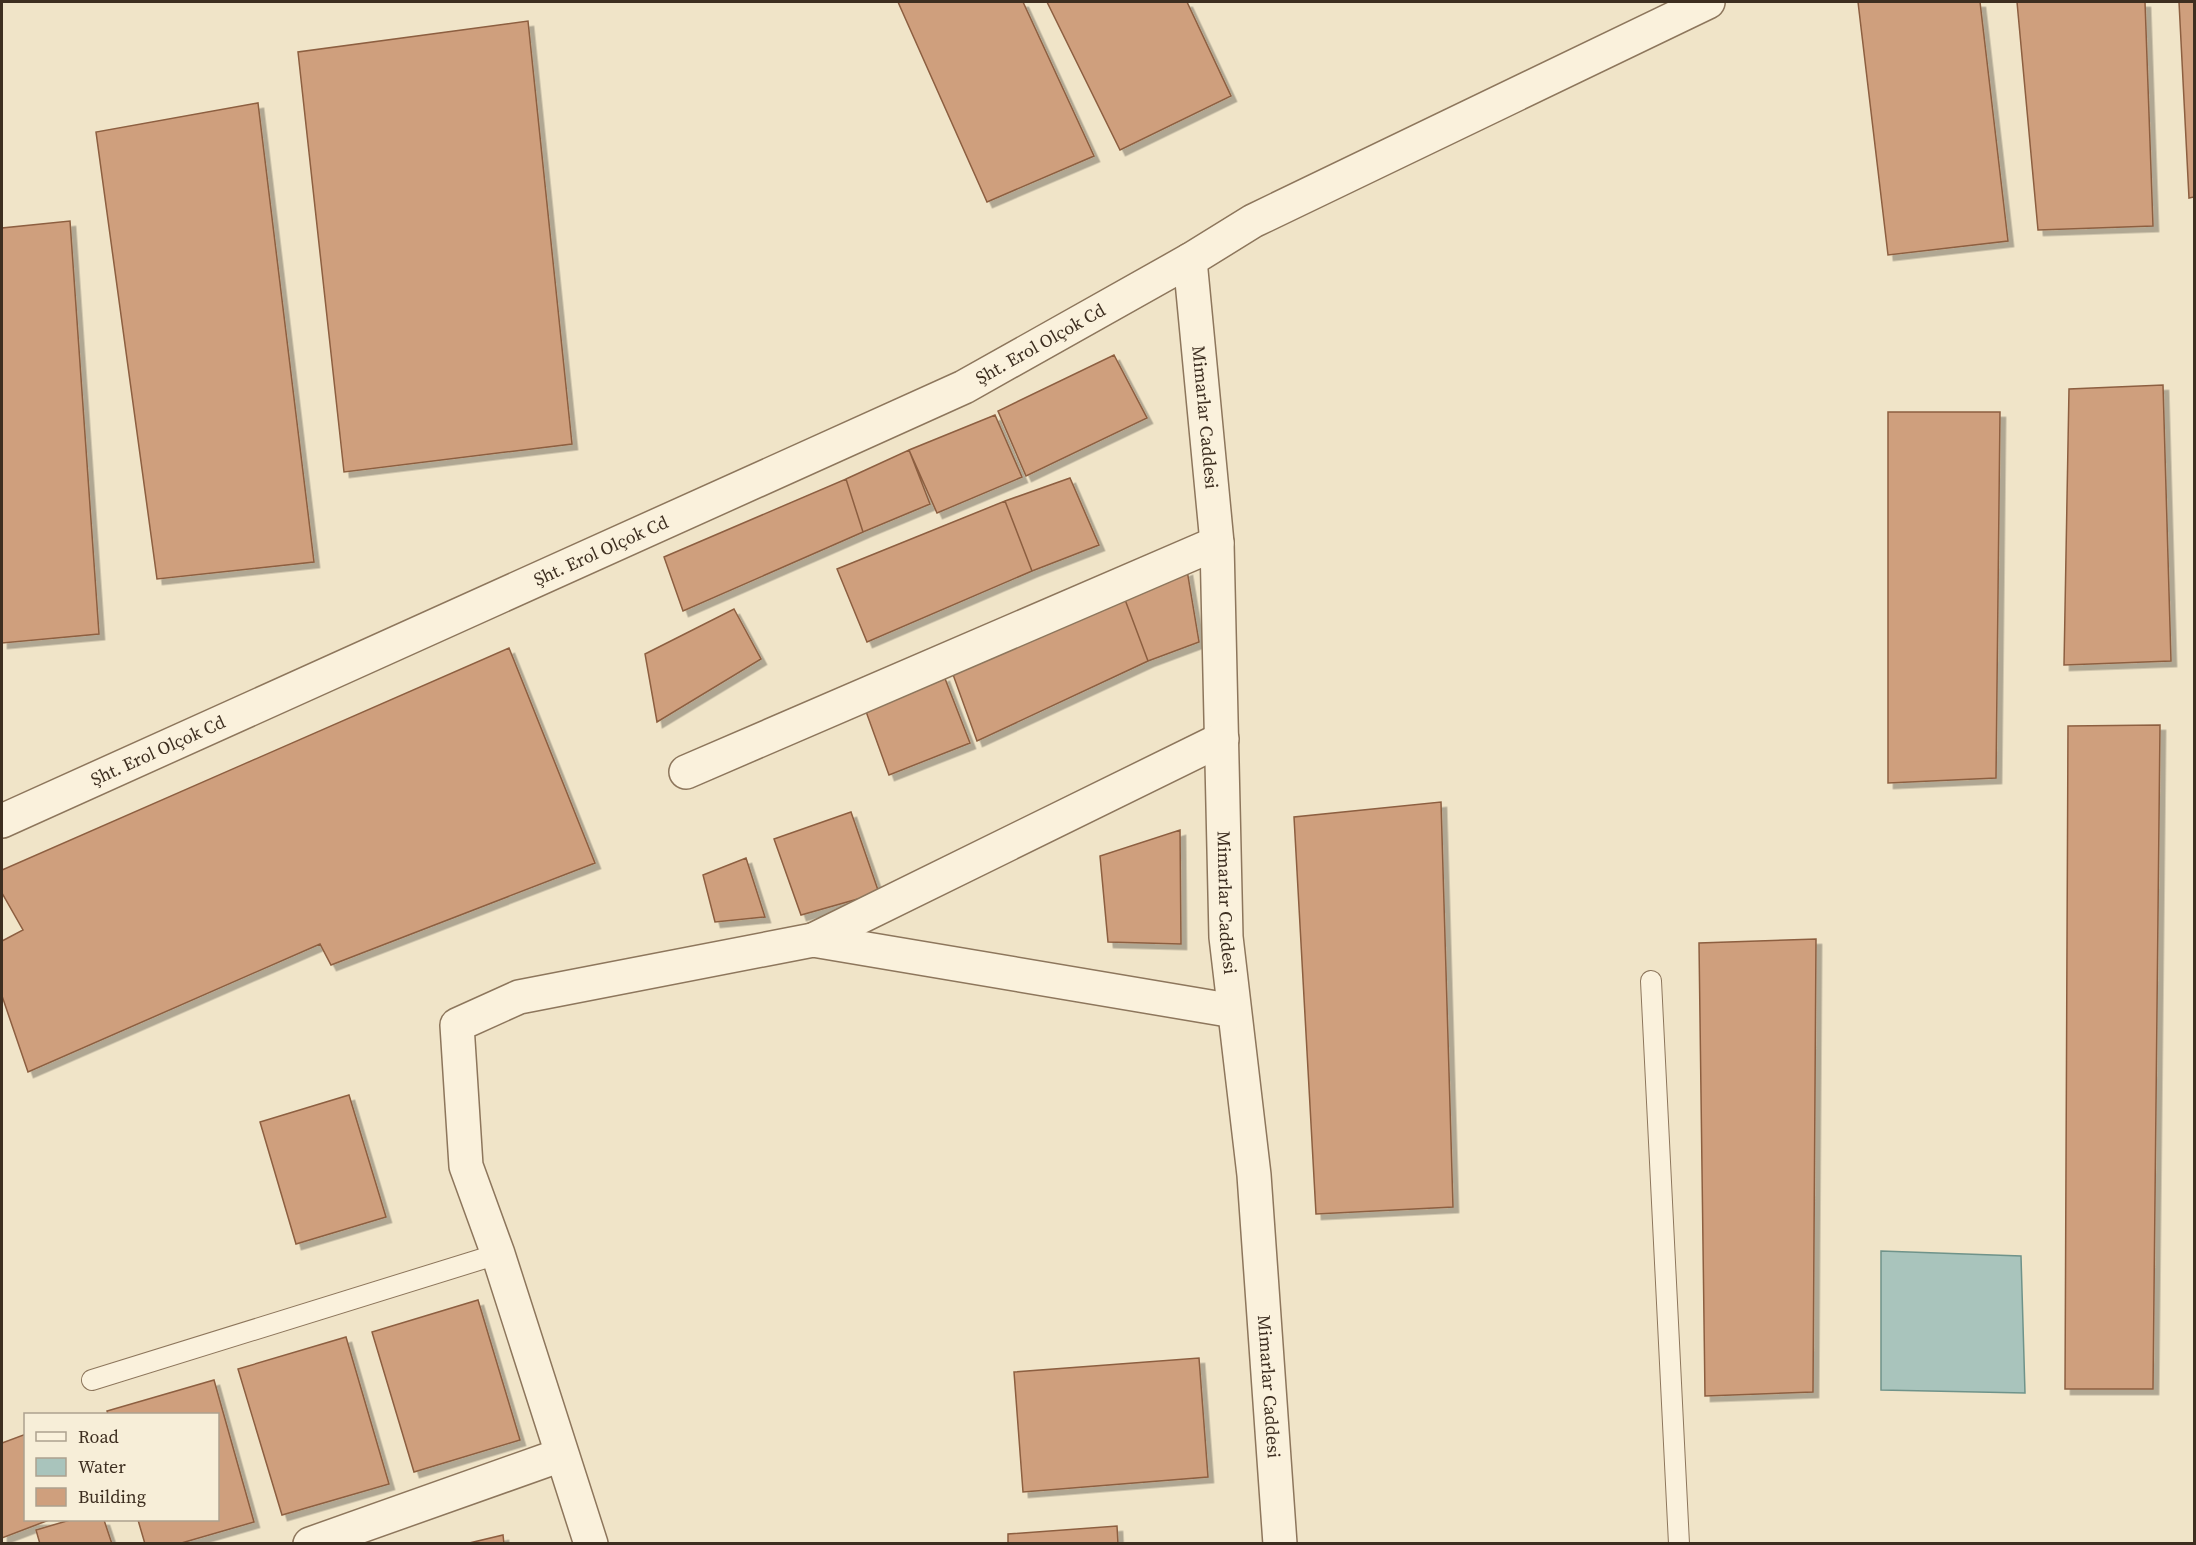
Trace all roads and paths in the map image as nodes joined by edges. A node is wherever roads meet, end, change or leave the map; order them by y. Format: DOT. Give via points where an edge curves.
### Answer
graph roads {
  1 [pos="1708,2"];
  2 [pos="1190,260"];
  3 [pos="1217,543"];
  4 [pos="1222,739"];
  5 [pos="686,772"];
  6 [pos="2,821"];
  7 [pos="813,940"];
  8 [pos="1651,981"];
  9 [pos="1234,1011"];
  10 [pos="498,1254"];
  11 [pos="92,1380"];
  12 [pos="561,1455"];
  13 [pos="310,1544"];
  14 [pos="591,1544"];
  15 [pos="1280,1544"];
  16 [pos="1679,1544"];
  1 -- 2 [label="street, Şht. Erol Olçok Cd" via="1253,221"];
  2 -- 3 [label="street, Mimarlar Caddesi"];
  2 -- 6 [label="street, Şht. Erol Olçok Cd" via="964,387"];
  3 -- 4 [label="street, Mimarlar Caddesi"];
  3 -- 5 [label="street"];
  4 -- 7 [label="street"];
  4 -- 9 [label="street, Mimarlar Caddesi" via="1226,937"];
  7 -- 9 [label="street"];
  7 -- 10 [label="street" via="519,998 457,1025 466,1166"];
  8 -- 16 [label="lane"];
  9 -- 15 [label="street, Mimarlar Caddesi" via="1254,1175"];
  10 -- 11 [label="lane"];
  10 -- 12 [label="street"];
  12 -- 13 [label="street"];
  12 -- 14 [label="street"];
}
